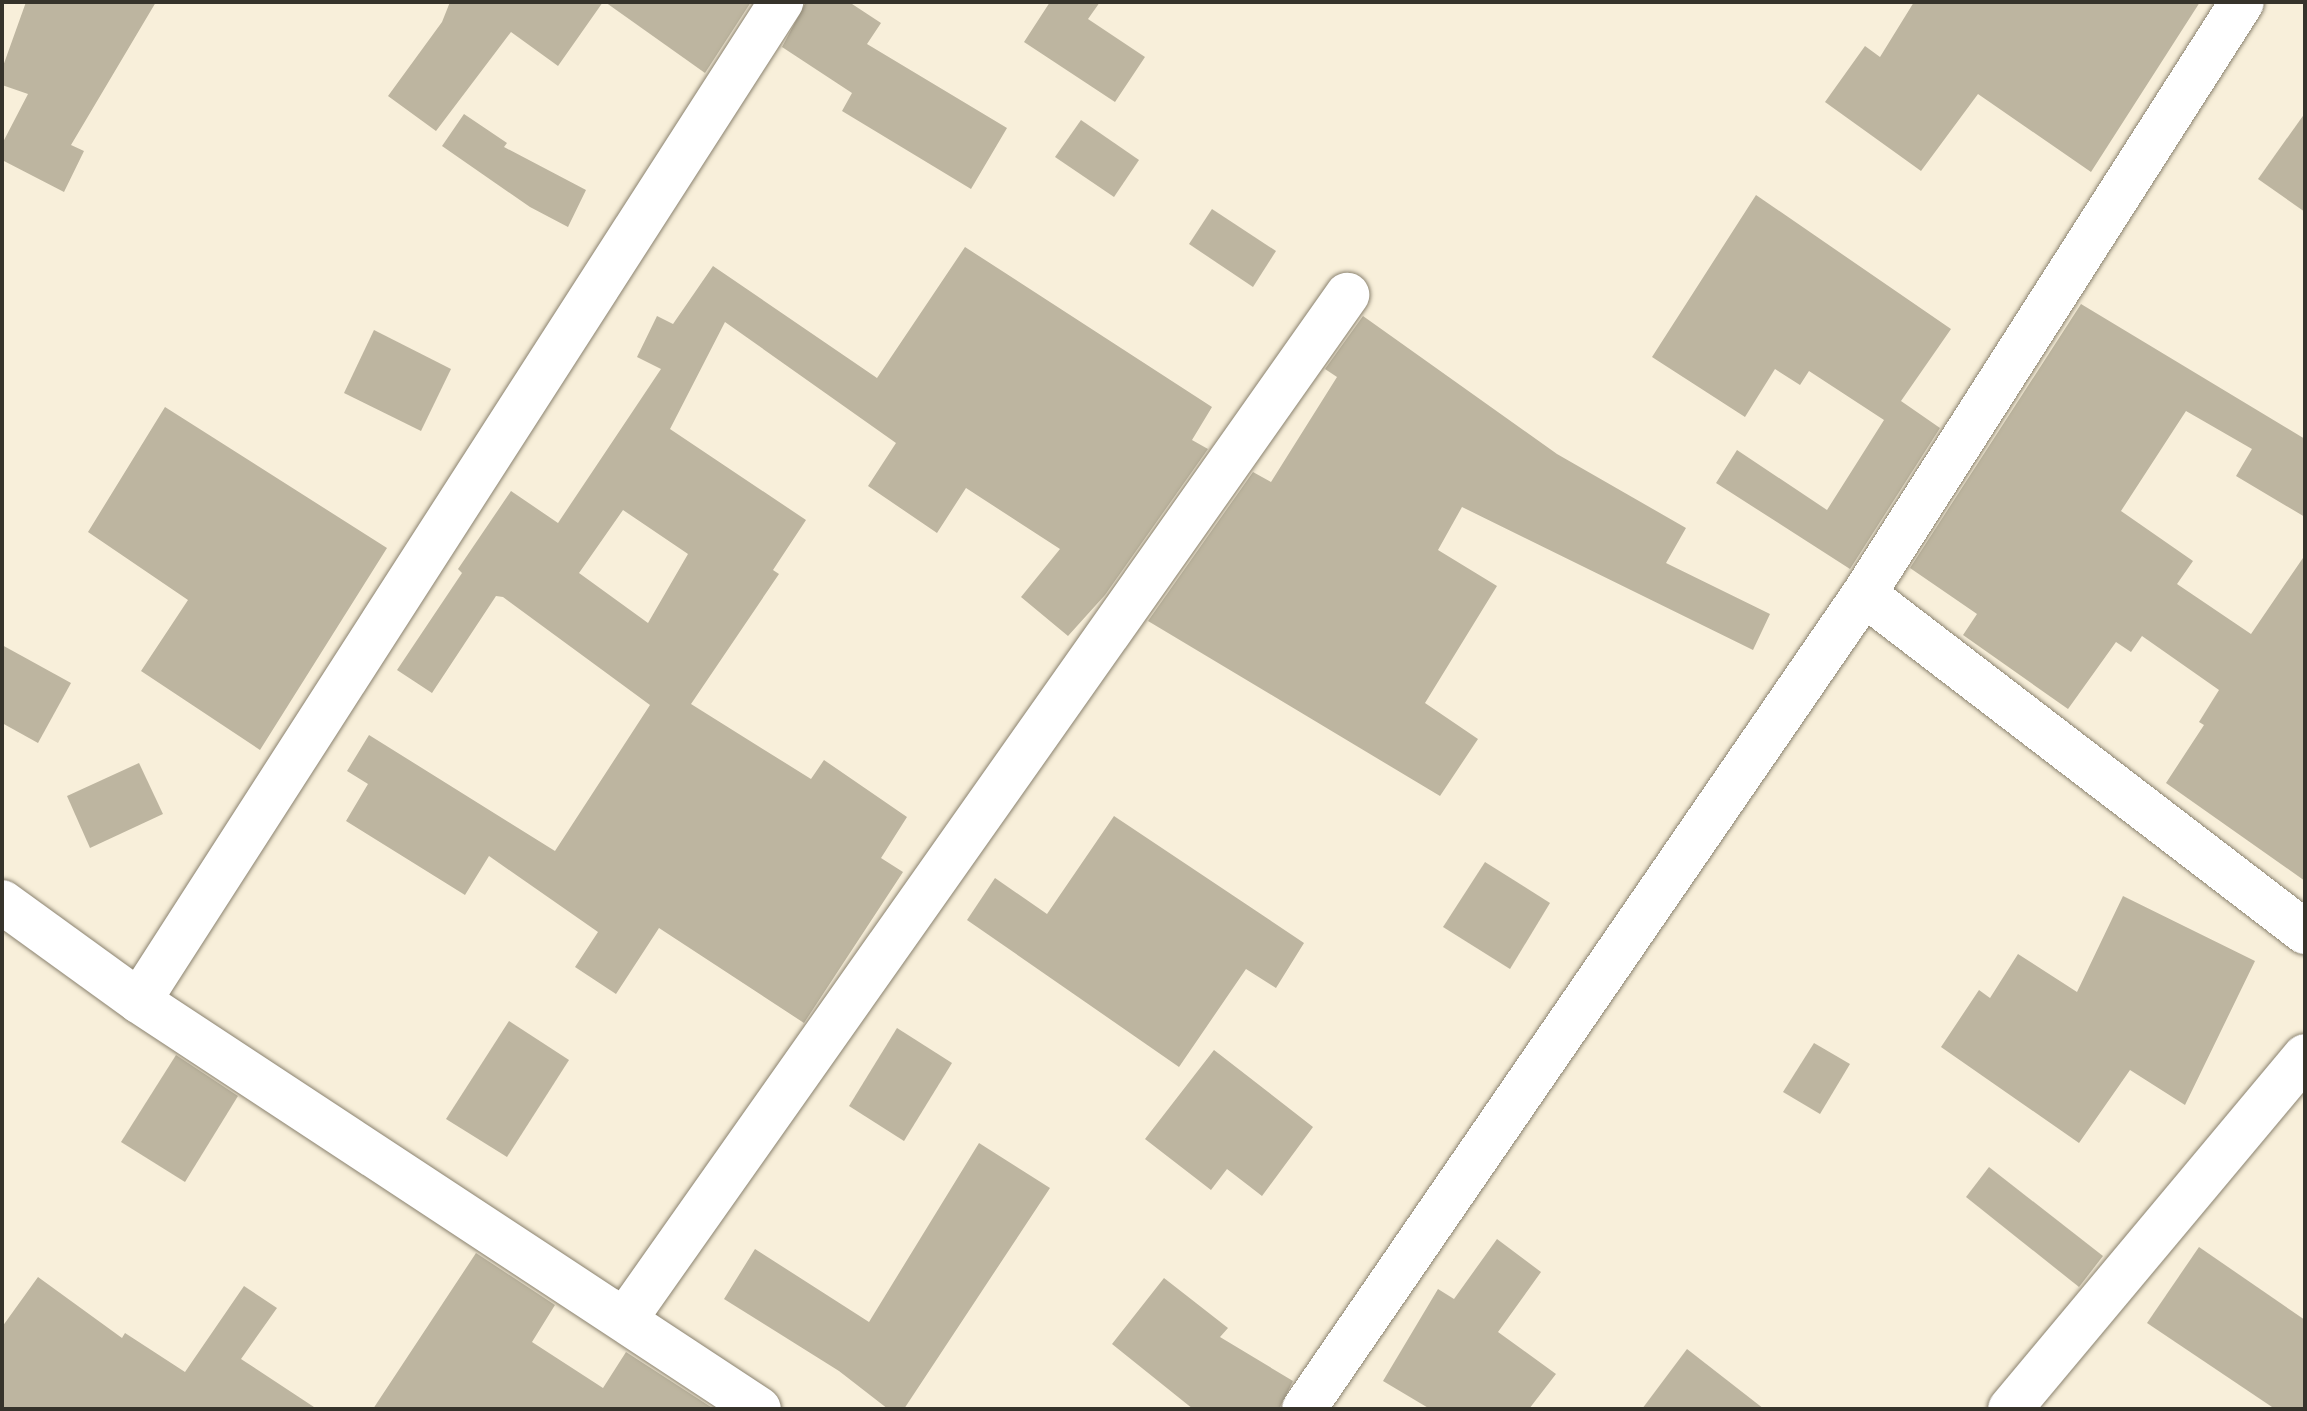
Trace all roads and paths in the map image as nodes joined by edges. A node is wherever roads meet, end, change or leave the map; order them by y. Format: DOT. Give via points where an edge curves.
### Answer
graph roads {
  1 [pos="781,2"];
  2 [pos="2242,2"];
  3 [pos="1347,295"];
  4 [pos="1864,594"];
  5 [pos="2,902"];
  6 [pos="2305,932"];
  7 [pos="139,1001"];
  8 [pos="2305,1056"];
  9 [pos="626,1318"];
  10 [pos="759,1409"];
  11 [pos="1304,1409"];
  12 [pos="2010,1409"];
  1 -- 7 [label="street"];
  2 -- 4 [label="street"];
  3 -- 9 [label="street"];
  4 -- 6 [label="street"];
  4 -- 11 [label="street"];
  5 -- 7 [label="street"];
  7 -- 9 [label="street"];
  8 -- 12 [label="street"];
  9 -- 10 [label="street"];
}
